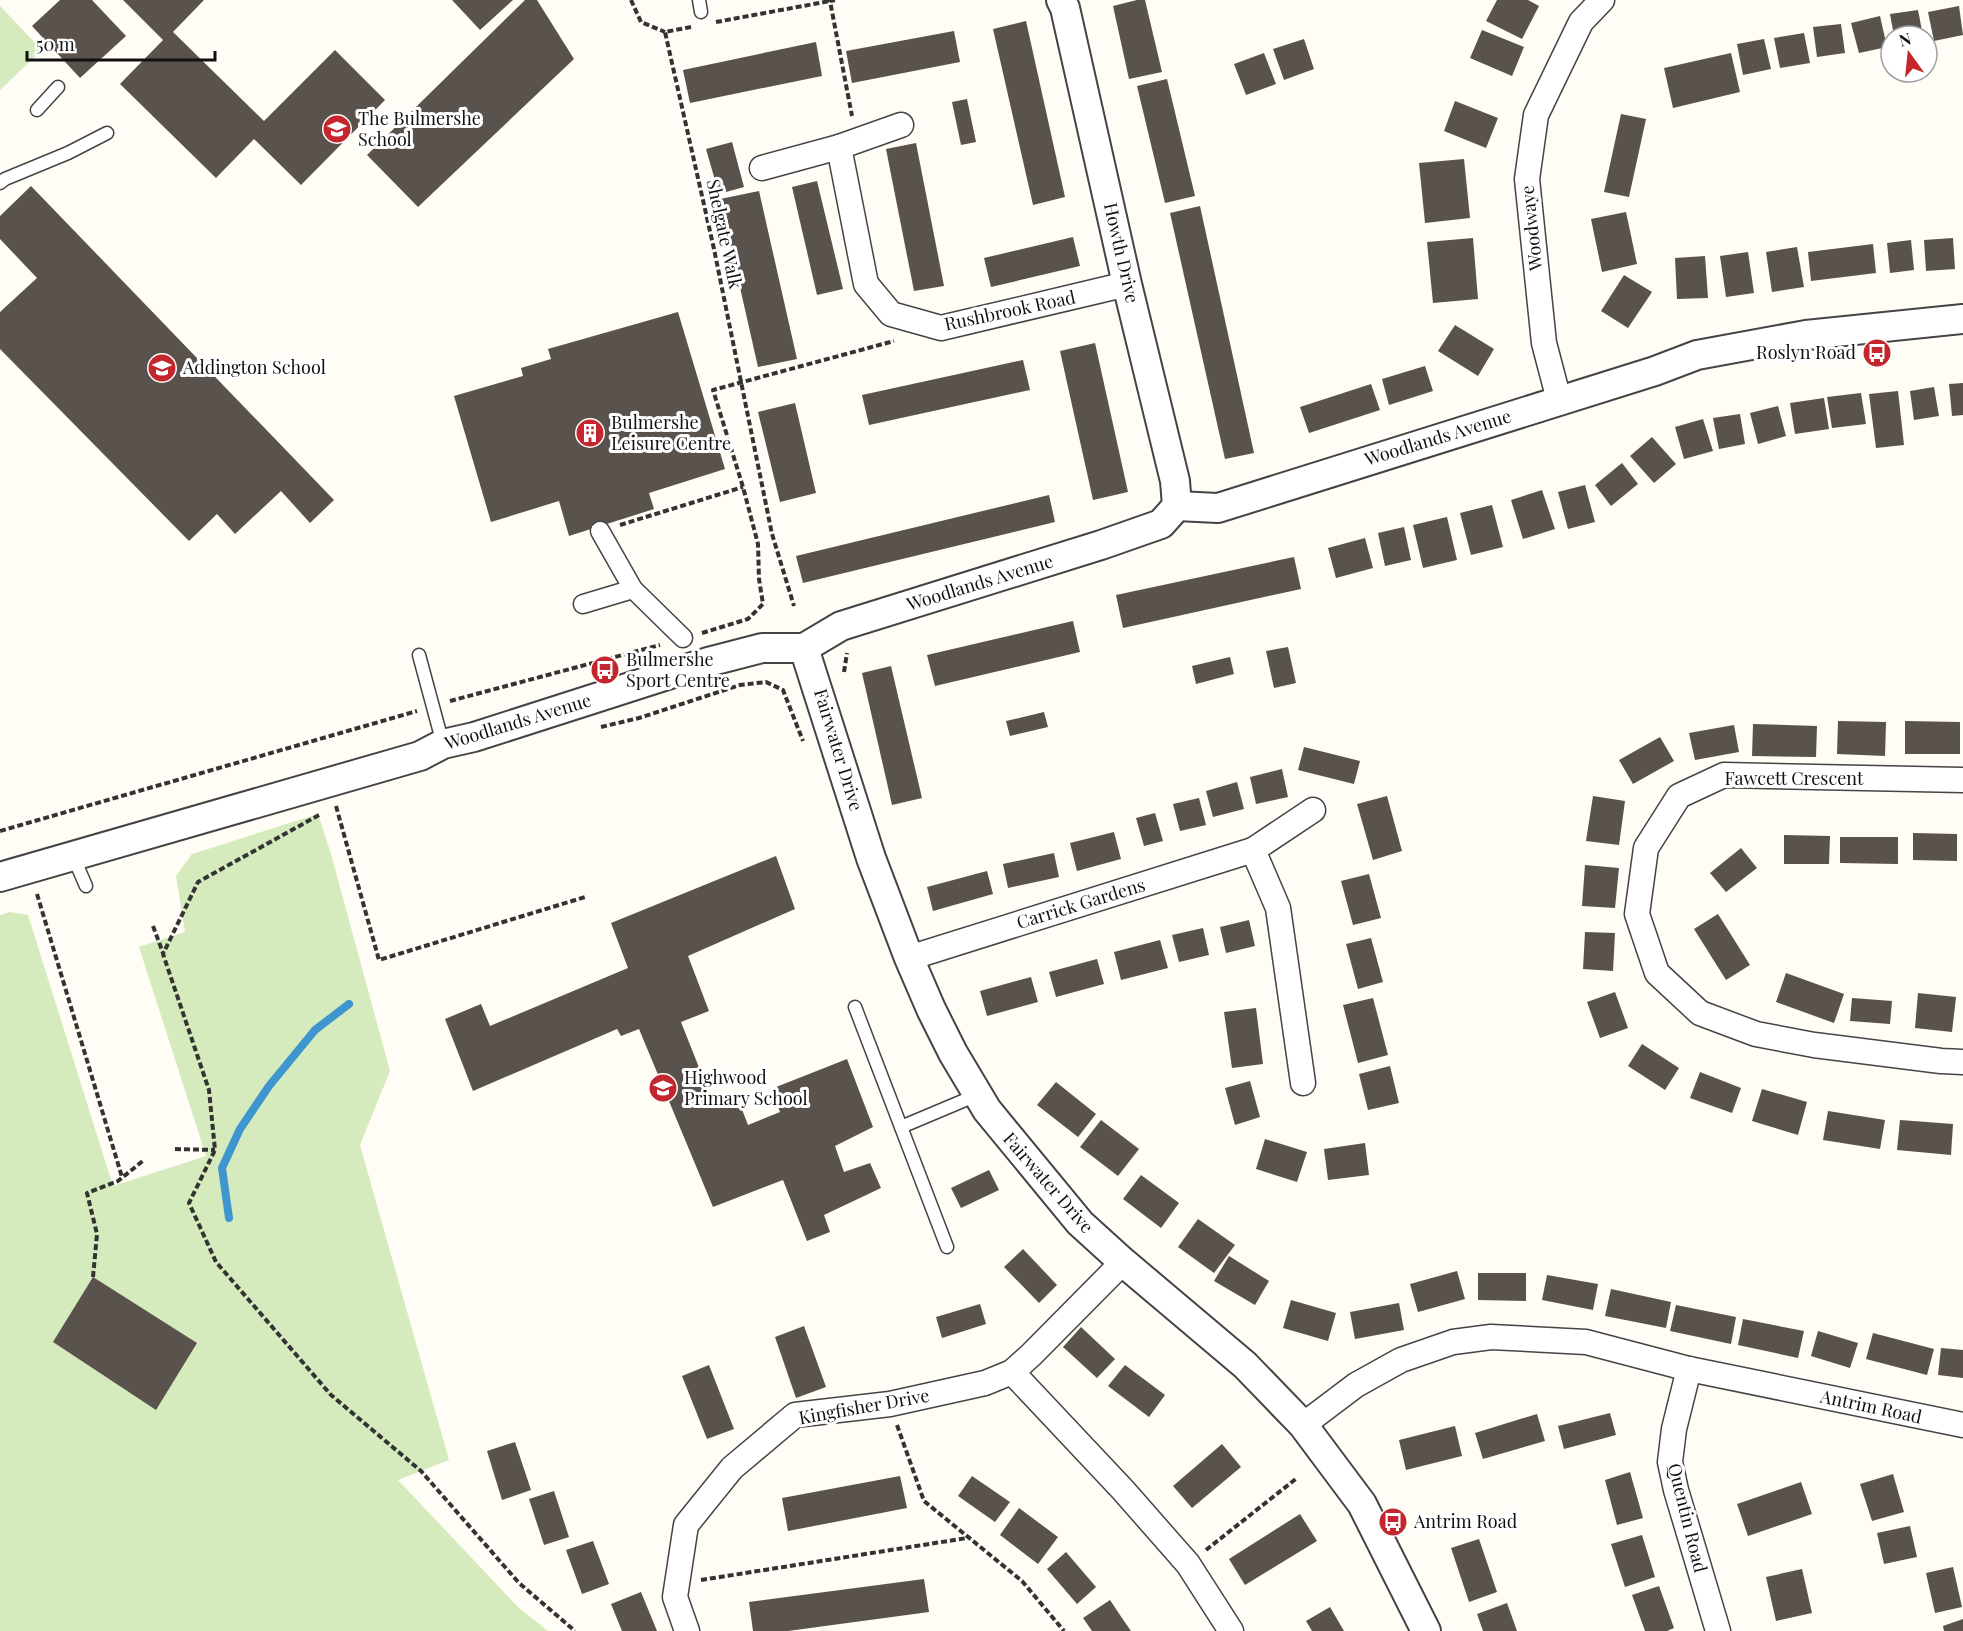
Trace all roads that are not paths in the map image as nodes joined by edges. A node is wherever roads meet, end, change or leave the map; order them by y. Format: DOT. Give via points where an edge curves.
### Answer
graph roads {
  1 [pos="1061,0"];
  2 [pos="1602,0"];
  3 [pos="58,87"];
  4 [pos="37,110"];
  5 [pos="901,125"];
  6 [pos="107,133"];
  7 [pos="848,144"];
  8 [pos="762,168"];
  9 [pos="0,183"];
  10 [pos="1127,284"];
  11 [pos="1963,319"];
  12 [pos="1559,400"];
  13 [pos="1177,506"];
  14 [pos="600,531"];
  15 [pos="633,589"];
  16 [pos="583,604"];
  17 [pos="683,638"];
  18 [pos="804,648"];
  19 [pos="419,655"];
  20 [pos="443,744"];
  21 [pos="1963,780"];
  22 [pos="1313,810"];
  23 [pos="1253,850"];
  24 [pos="72,855"];
  25 [pos="0,877"];
  26 [pos="86,886"];
  27 [pos="909,958"];
  28 [pos="855,1007"];
  29 [pos="1963,1062"];
  30 [pos="1303,1083"];
  31 [pos="978,1094"];
  32 [pos="901,1127"];
  33 [pos="947,1247"];
  34 [pos="1123,1262"];
  35 [pos="1689,1369"];
  36 [pos="1012,1372"];
  37 [pos="1303,1425"];
  38 [pos="1963,1425"];
  39 [pos="687,1631"];
  40 [pos="1231,1631"];
  41 [pos="1426,1631"];
  42 [pos="1718,1631"];
  1 -- 10 [label="street, Howth Drive"];
  2 -- 12 [label="street, Woodwaye" via="1581,22 1536,115 1527,179 1544,343"];
  3 -- 4 [label="lane"];
  5 -- 7 [label="street"];
  6 -- 9 [label="lane"];
  7 -- 8 [label="street"];
  7 -- 10 [label="street, Rushbrook Road" via="866,284 891,314 941,328"];
  10 -- 13 [label="street, Howth Drive" via="1175,481"];
  11 -- 12 [label="street, Woodlands Avenue" via="1806,335 1697,355"];
  12 -- 13 [label="street, Woodlands Avenue" via="1218,508"];
  13 -- 18 [label="street, Woodlands Avenue" via="1161,524 841,626"];
  14 -- 15 [label="street"];
  15 -- 16 [label="street"];
  15 -- 17 [label="street"];
  18 -- 20 [label="street, Woodlands Avenue" via="751,650"];
  18 -- 27 [label="street, Fairwater Drive" via="871,858"];
  19 -- 20 [label="lane"];
  20 -- 24 [label="street, Woodlands Avenue" via="420,756"];
  21 -- 29 [label="street, Fawcett Crescent" via="1724,775 1679,796 1646,848 1638,914 1658,973 1700,1013 1756,1034 1814,1045"];
  22 -- 23 [label="street, Carrick Gardens"];
  23 -- 27 [label="street, Carrick Gardens"];
  23 -- 30 [label="street" via="1278,908"];
  24 -- 25 [label="street, Woodlands Avenue"];
  24 -- 26 [label="lane"];
  27 -- 31 [label="street, Fairwater Drive" via="931,1009"];
  28 -- 32 [label="lane"];
  31 -- 32 [label="lane"];
  31 -- 34 [label="street, Fairwater Drive" via="1080,1223"];
  32 -- 33 [label="lane"];
  34 -- 36 [label="street, Kingfisher Drive"];
  34 -- 37 [label="street, Fairwater Drive" via="1245,1365"];
  35 -- 37 [label="street, Antrim Road" via="1586,1342 1491,1337 1453,1342 1401,1360 1356,1385"];
  35 -- 38 [label="street, Antrim Road"];
  35 -- 42 [label="street, Quentin Road" via="1670,1462"];
  36 -- 39 [label="street, Kingfisher Drive" via="985,1383 890,1404 795,1415 732,1468 686,1525 675,1597"];
  36 -- 40 [label="street" via="1188,1564"];
  37 -- 41 [label="street, Fairwater Drive" via="1362,1504"];
}
